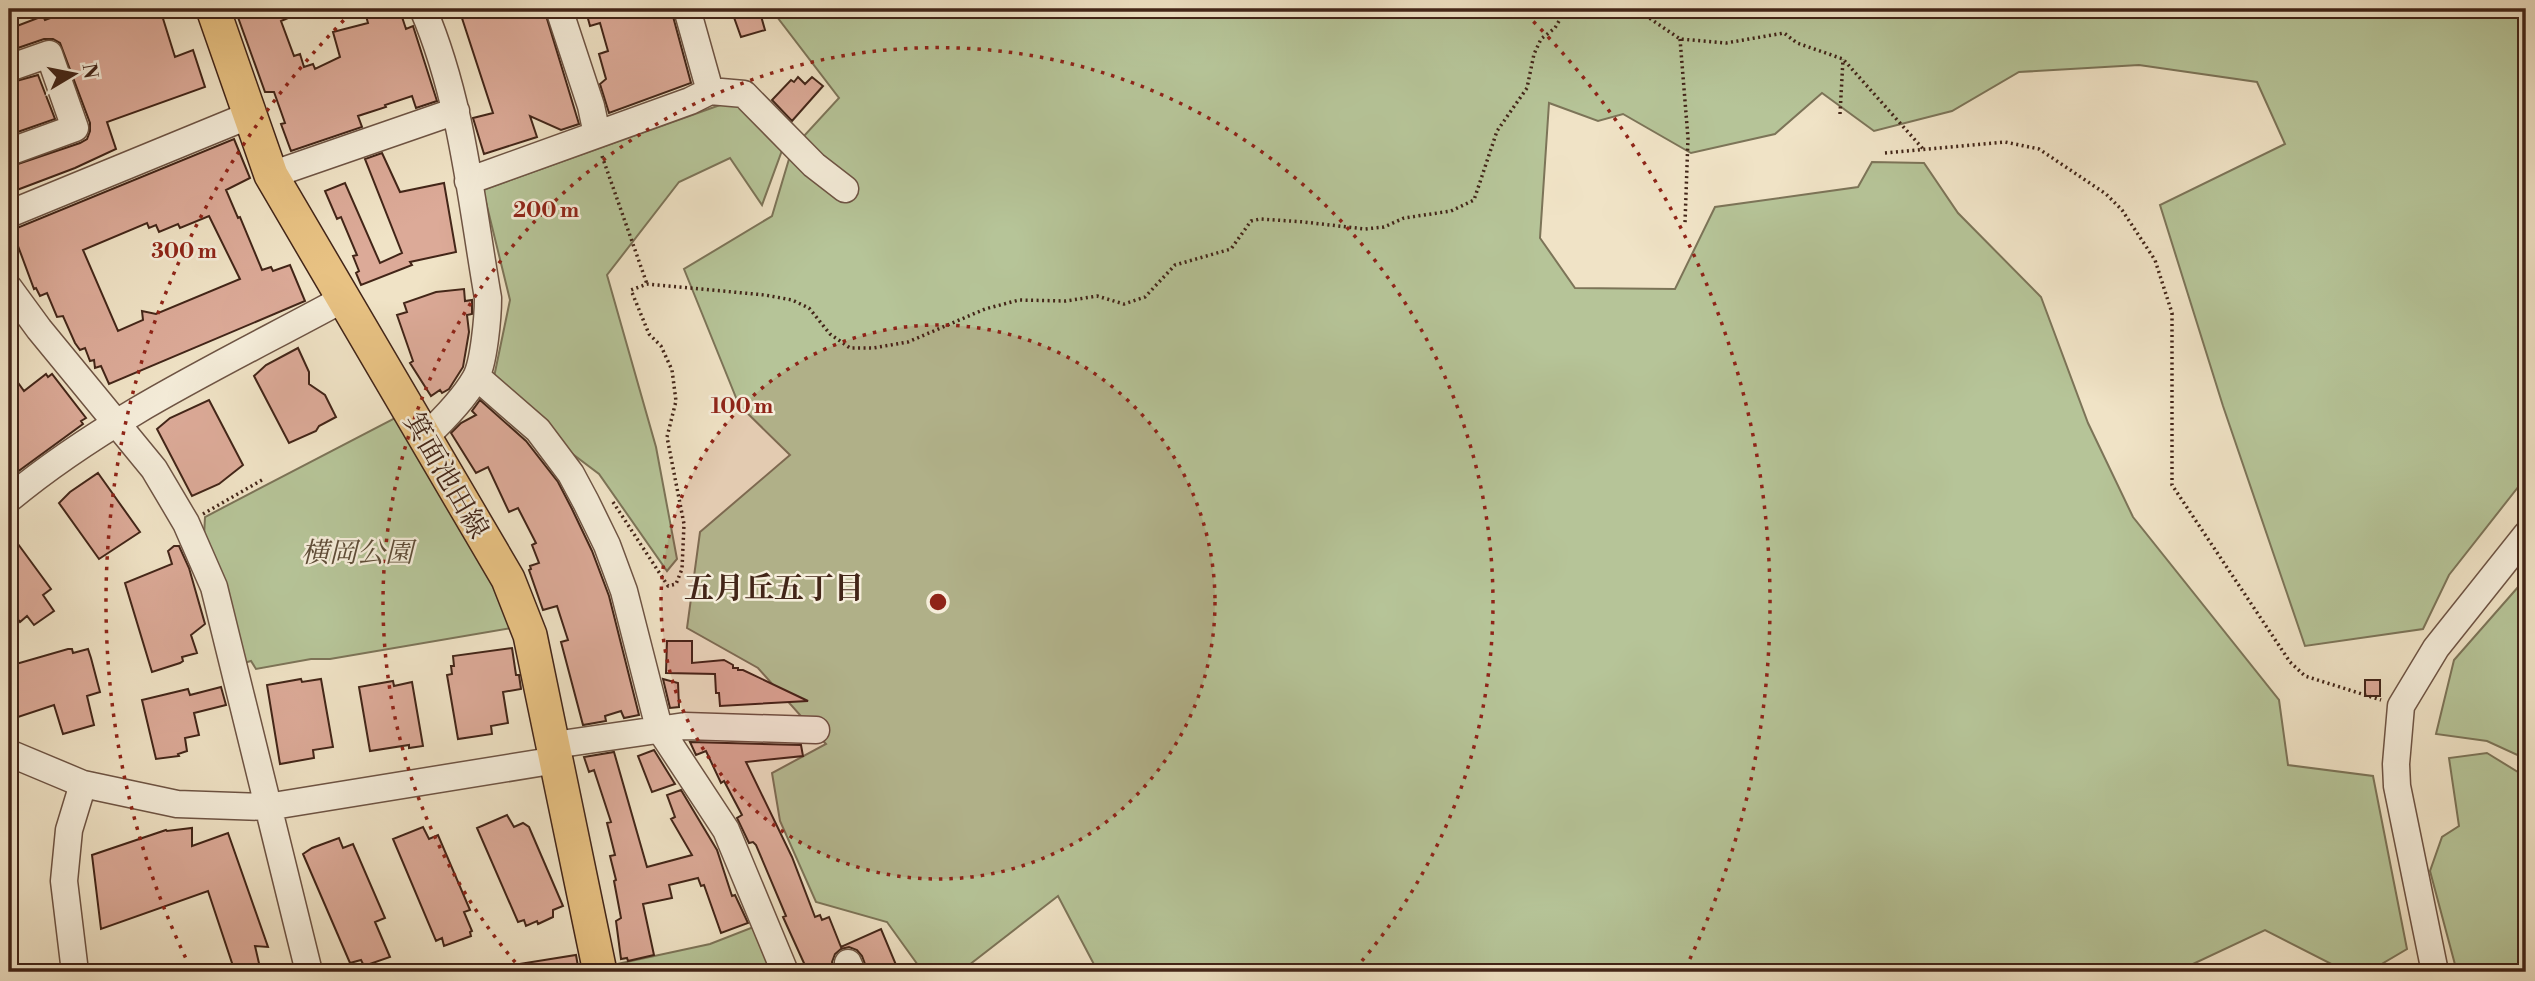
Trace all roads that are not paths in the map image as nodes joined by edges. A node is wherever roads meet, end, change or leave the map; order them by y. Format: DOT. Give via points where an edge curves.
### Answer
graph roads {
  1 [pos="213,9"];
  2 [pos="422,9"];
  3 [pos="559,9"];
  4 [pos="687,9"];
  5 [pos="9,68"];
  6 [pos="710,91"];
  7 [pos="456,111"];
  8 [pos="250,115"];
  9 [pos="597,134"];
  10 [pos="9,152"];
  11 [pos="271,175"];
  12 [pos="468,181"];
  13 [pos="845,189"];
  14 [pos="9,214"];
  15 [pos="9,288"];
  16 [pos="343,299"];
  17 [pos="477,377"];
  18 [pos="114,422"];
  19 [pos="425,437"];
  20 [pos="9,499"];
  21 [pos="2526,535"];
  22 [pos="659,727"];
  23 [pos="816,730"];
  24 [pos="555,752"];
  25 [pos="9,753"];
  26 [pos="83,784"];
  27 [pos="267,807"];
  28 [pos="75,972"];
  29 [pos="309,972"];
  30 [pos="600,972"];
  31 [pos="785,972"];
  32 [pos="2435,972"];
  1 -- 8 [label="main road, 箕面池田線"];
  2 -- 7 [label="street"];
  3 -- 9 [label="street"];
  4 -- 6 [label="street"];
  5 -- 10 [label="street" via="49,54 75,128"];
  6 -- 9 [label="street"];
  6 -- 13 [label="street" via="744,94 814,165"];
  7 -- 11 [label="street"];
  7 -- 12 [label="street"];
  8 -- 11 [label="main road, 箕面池田線"];
  8 -- 14 [label="street"];
  9 -- 12 [label="street"];
  11 -- 16 [label="main road, 箕面池田線"];
  12 -- 17 [label="street" via="488,298"];
  15 -- 18 [label="street"];
  16 -- 18 [label="street"];
  16 -- 19 [label="main road, 箕面池田線"];
  17 -- 19 [label="street"];
  17 -- 22 [label="street" via="538,430 581,493 625,591"];
  18 -- 20 [label="street" via="48,466"];
  18 -- 27 [label="street" via="155,468 215,587"];
  19 -- 24 [label="main road, 箕面池田線" via="508,579 530,635"];
  21 -- 32 [label="street" via="2436,648 2401,706 2397,786"];
  22 -- 23 [label="street"];
  22 -- 24 [label="street"];
  22 -- 31 [label="street" via="726,830"];
  24 -- 27 [label="street"];
  24 -- 30 [label="main road, 箕面池田線"];
  25 -- 26 [label="street"];
  26 -- 27 [label="street" via="177,804"];
  26 -- 28 [label="street" via="69,830 65,881"];
  27 -- 29 [label="street"];
}
